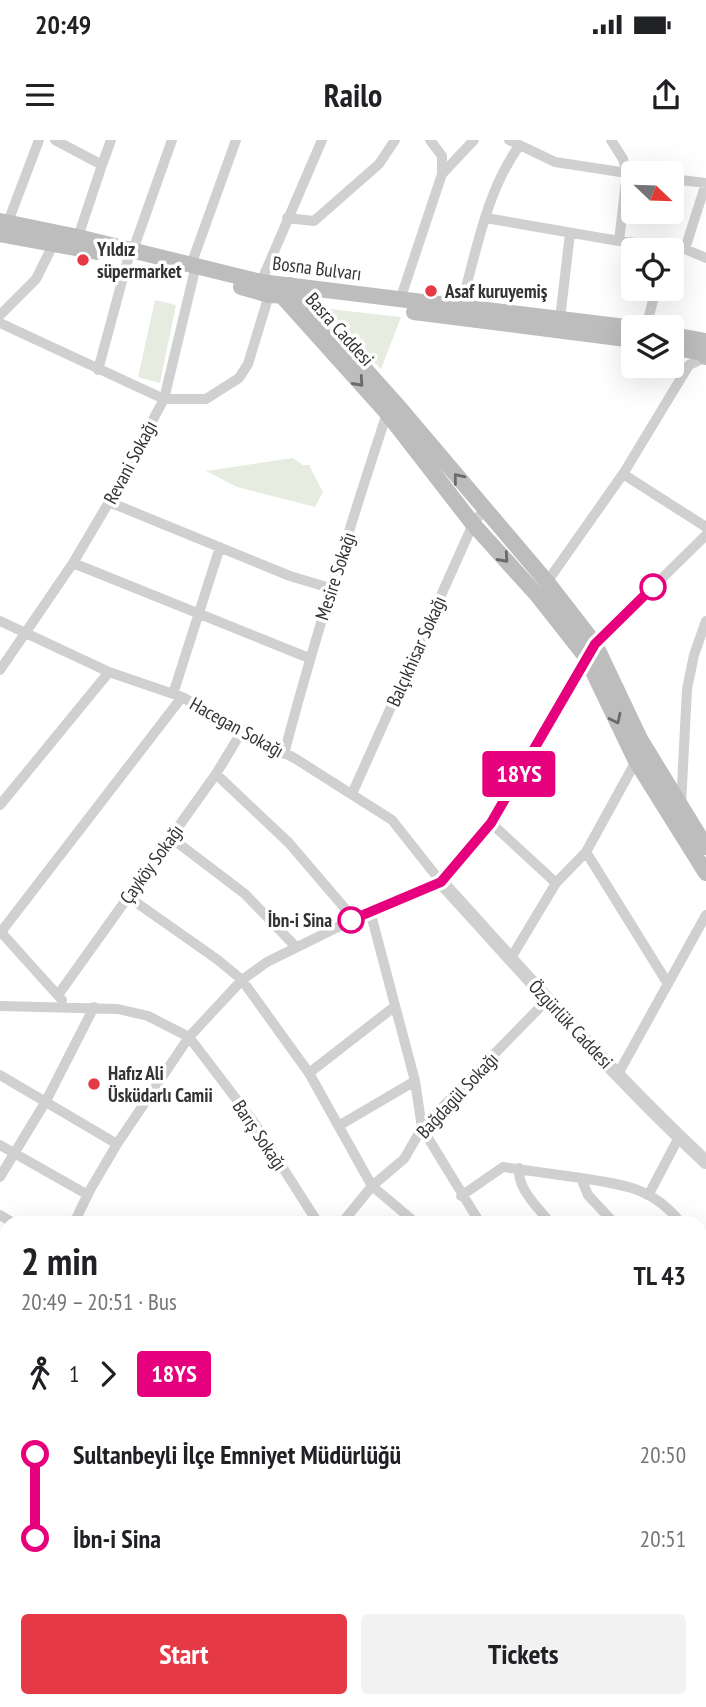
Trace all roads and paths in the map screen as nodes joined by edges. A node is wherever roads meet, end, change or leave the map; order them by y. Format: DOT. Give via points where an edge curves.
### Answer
graph roads {
  1 [pos="39,140"];
  2 [pos="55,140"];
  3 [pos="111,140"];
  4 [pos="172,140"];
  5 [pos="236,140"];
  6 [pos="322,140"];
  7 [pos="395,140"];
  8 [pos="430,140"];
  9 [pos="474,140"];
  10 [pos="611,140"];
  11 [pos="514,143"];
  12 [pos="624,161"];
  13 [pos="102,165"];
  14 [pos="621,173"];
  15 [pos="442,174"];
  16 [pos="684,180"];
  17 [pos="706,183"];
  18 [pos="287,218"];
  19 [pos="486,218"];
  20 [pos="622,224"];
  21 [pos="3,226"];
  22 [pos="570,233"];
  23 [pos="78,237"];
  24 [pos="619,241"];
  25 [pos="54,243"];
  26 [pos="685,249"];
  27 [pos="131,254"];
  28 [pos="706,258"];
  29 [pos="193,270"];
  30 [pos="280,291"];
  31 [pos="400,300"];
  32 [pos="461,306"];
  33 [pos="0,315"];
  34 [pos="560,319"];
  35 [pos="0,323"];
  36 [pos="621,326"];
  37 [pos="621,338"];
  38 [pos="684,340"];
  39 [pos="684,347"];
  40 [pos="705,348"];
  41 [pos="98,370"];
  42 [pos="164,399"];
  43 [pos="392,409"];
  44 [pos="623,474"];
  45 [pos="109,502"];
  46 [pos="484,510"];
  47 [pos="473,524"];
  48 [pos="706,527"];
  49 [pos="706,535"];
  50 [pos="220,547"];
  51 [pos="73,562"];
  52 [pos="547,582"];
  53 [pos="330,588"];
  54 [pos="198,612"];
  55 [pos="0,621"];
  56 [pos="706,621"];
  57 [pos="26,634"];
  58 [pos="591,651"];
  59 [pos="309,658"];
  60 [pos="0,670"];
  61 [pos="109,672"];
  62 [pos="178,696"];
  63 [pos="242,731"];
  64 [pos="284,754"];
  65 [pos="636,761"];
  66 [pos="216,774"];
  67 [pos="352,794"];
  68 [pos="0,805"];
  69 [pos="681,806"];
  70 [pos="491,823"];
  71 [pos="170,837"];
  72 [pos="706,847"];
  73 [pos="586,852"];
  74 [pos="706,873"];
  75 [pos="441,882"];
  76 [pos="556,883"];
  77 [pos="127,896"];
  78 [pos="370,911"];
  79 [pos="706,915"];
  80 [pos="354,919"];
  81 [pos="0,932"];
  82 [pos="296,947"];
  83 [pos="511,958"];
  84 [pos="242,981"];
  85 [pos="668,984"];
  86 [pos="58,995"];
  87 [pos="547,1000"];
  88 [pos="0,1006"];
  89 [pos="69,1007"];
  90 [pos="94,1007"];
  91 [pos="394,1007"];
  92 [pos="190,1037"];
  93 [pos="309,1073"];
  94 [pos="618,1074"];
  95 [pos="0,1075"];
  96 [pos="415,1081"];
  97 [pos="46,1101"];
  98 [pos="340,1125"];
  99 [pos="422,1128"];
  100 [pos="679,1137"];
  101 [pos="0,1144"];
  102 [pos="117,1144"];
  103 [pos="15,1153"];
  104 [pos="706,1162"];
  105 [pos="519,1168"];
  106 [pos="0,1177"];
  107 [pos="581,1178"];
  108 [pos="372,1186"];
  109 [pos="649,1194"];
  110 [pos="88,1195"];
  111 [pos="461,1196"];
  112 [pos="78,1216"];
  113 [pos="314,1216"];
  114 [pos="348,1216"];
  115 [pos="407,1216"];
  116 [pos="475,1216"];
  117 [pos="545,1216"];
  118 [pos="608,1216"];
  119 [pos="676,1216"];
  1 -- 21 [label="street"];
  2 -- 13 [label="street"];
  3 -- 13 [label="street"];
  4 -- 27 [label="street"];
  5 -- 29 [label="street, Revani Sokağı"];
  6 -- 18 [label="street"];
  7 -- 18 [label="street" via="379,164 314,221"];
  8 -- 15 [label="street" via="442,156"];
  9 -- 15 [label="street"];
  10 -- 12 [label="street"];
  11 -- 14 [label="street" via="555,162"];
  11 -- 19 [label="street"];
  13 -- 23 [label="street"];
  15 -- 31 [label="street"];
  16 -- 17 [label="street"];
  17 -- 26 [label="street"];
  18 -- 30 [label="street"];
  19 -- 22 [label="street"];
  19 -- 32 [label="street"];
  20 -- 24 [label="street"];
  21 -- 23 [label="main road, Bosna Bulvarı"];
  21 -- 25 [label="main road, Bosna Bulvarı"];
  22 -- 24 [label="street"];
  22 -- 34 [label="street"];
  23 -- 27 [label="main road, Bosna Bulvarı"];
  25 -- 27 [label="main road, Bosna Bulvarı"];
  25 -- 33 [label="street" via="36,279"];
  26 -- 28 [label="street"];
  27 -- 29 [label="main road, Bosna Bulvarı"];
  27 -- 41 [label="street"];
  29 -- 30 [label="main road, Bosna Bulvarı"];
  29 -- 42 [label="street, Revani Sokağı"];
  30 -- 31 [label="main road, Bosna Bulvarı"];
  30 -- 37 [label="main road, Bosna Bulvarı"];
  30 -- 42 [label="street" via="239,378 206,399"];
  30 -- 43 [label="main road, Basra Caddesi"];
  31 -- 32 [label="main road, Bosna Bulvarı"];
  32 -- 34 [label="main road, Bosna Bulvarı"];
  34 -- 36 [label="main road, Bosna Bulvarı"];
  35 -- 41 [label="street"];
  38 -- 40 [label="main road"];
  39 -- 40 [label="main road"];
  40 -- 44 [label="street"];
  41 -- 42 [label="street"];
  42 -- 45 [label="street, Revani Sokağı"];
  46 -- 43 [label="main road, Basra Caddesi, one-way"];
  43 -- 47 [label="main road, Basra Caddesi"];
  43 -- 53 [label="street, Mesire Sokağı"];
  44 -- 48 [label="street"];
  44 -- 52 [label="street"];
  45 -- 50 [label="street"];
  45 -- 51 [label="street, Revani Sokağı"];
  46 -- 47 [label="street, Balçıkhisar Sokağı"];
  46 -- 52 [label="main road, Basra Caddesi"];
  47 -- 58 [label="main road, Basra Caddesi, one-way"];
  47 -- 67 [label="street, Balçıkhisar Sokağı"];
  49 -- 58 [label="street"];
  50 -- 53 [label="street"];
  50 -- 54 [label="street"];
  51 -- 54 [label="street"];
  51 -- 57 [label="street, Revani Sokağı"];
  52 -- 58 [label="main road, Basra Caddesi"];
  53 -- 59 [label="street, Mesire Sokağı"];
  54 -- 59 [label="street"];
  54 -- 62 [label="street"];
  55 -- 57 [label="street, Hacegan Sokağı"];
  56 -- 69 [label="street" via="687,690"];
  57 -- 60 [label="street, Revani Sokağı"];
  57 -- 61 [label="street, Hacegan Sokağı"];
  58 -- 65 [label="main road, Basra Caddesi, one-way"];
  58 -- 69 [label="main road, Basra Caddesi"];
  58 -- 70 [label="street"];
  59 -- 64 [label="street, Mesire Sokağı"];
  61 -- 62 [label="street, Hacegan Sokağı"];
  61 -- 68 [label="street"];
  62 -- 63 [label="street, Hacegan Sokağı"];
  62 -- 81 [label="street"];
  63 -- 64 [label="street, Hacegan Sokağı"];
  63 -- 66 [label="street, Çayköy Sokağı"];
  64 -- 67 [label="street, Hacegan Sokağı"];
  65 -- 73 [label="street"];
  65 -- 74 [label="main road, Basra Caddesi"];
  66 -- 71 [label="street, Çayköy Sokağı"];
  66 -- 80 [label="street" via="289,843"];
  67 -- 75 [label="street, Hacegan Sokağı" via="392,820"];
  69 -- 72 [label="main road, Basra Caddesi"];
  70 -- 75 [label="street"];
  70 -- 76 [label="street"];
  71 -- 77 [label="street, Çayköy Sokağı"];
  71 -- 82 [label="street" via="245,894"];
  73 -- 76 [label="street"];
  73 -- 85 [label="street"];
  75 -- 78 [label="street"];
  75 -- 83 [label="street, Özgürlük Caddesi"];
  76 -- 83 [label="street"];
  77 -- 84 [label="street"];
  77 -- 86 [label="street, Çayköy Sokağı"];
  78 -- 80 [label="street"];
  78 -- 91 [label="street"];
  79 -- 85 [label="street"];
  80 -- 82 [label="street"];
  81 -- 86 [label="street"];
  82 -- 84 [label="street"];
  83 -- 87 [label="street, Özgürlük Caddesi"];
  84 -- 92 [label="street"];
  84 -- 93 [label="street"];
  85 -- 94 [label="street"];
  86 -- 89 [label="street"];
  87 -- 94 [label="street, Özgürlük Caddesi"];
  87 -- 99 [label="street, Bağdagül Sokağı"];
  88 -- 89 [label="street, Barış Sokağı"];
  89 -- 90 [label="street, Barış Sokağı"];
  90 -- 92 [label="street, Barış Sokağı" via="148,1016"];
  90 -- 97 [label="street"];
  91 -- 93 [label="street"];
  91 -- 96 [label="street"];
  92 -- 102 [label="street"];
  92 -- 113 [label="street, Barış Sokağı" via="253,1121"];
  93 -- 98 [label="street"];
  94 -- 100 [label="street, Özgürlük Caddesi"];
  95 -- 97 [label="street"];
  96 -- 98 [label="street"];
  96 -- 99 [label="street"];
  97 -- 102 [label="street"];
  97 -- 103 [label="street"];
  98 -- 108 [label="street"];
  99 -- 108 [label="street, Bağdagül Sokağı" via="404,1159"];
  99 -- 111 [label="street"];
  100 -- 104 [label="street, Özgürlük Caddesi"];
  100 -- 109 [label="street"];
  101 -- 103 [label="street"];
  102 -- 110 [label="street"];
  103 -- 106 [label="street"];
  103 -- 110 [label="street"];
  105 -- 107 [label="street"];
  105 -- 111 [label="street" via="498,1169"];
  105 -- 117 [label="street" via="523,1188"];
  107 -- 109 [label="street"];
  107 -- 118 [label="street" via="588,1195"];
  108 -- 114 [label="street, Bağdagül Sokağı"];
  108 -- 115 [label="street"];
  109 -- 119 [label="street"];
  110 -- 112 [label="street"];
  111 -- 116 [label="street"];
}
